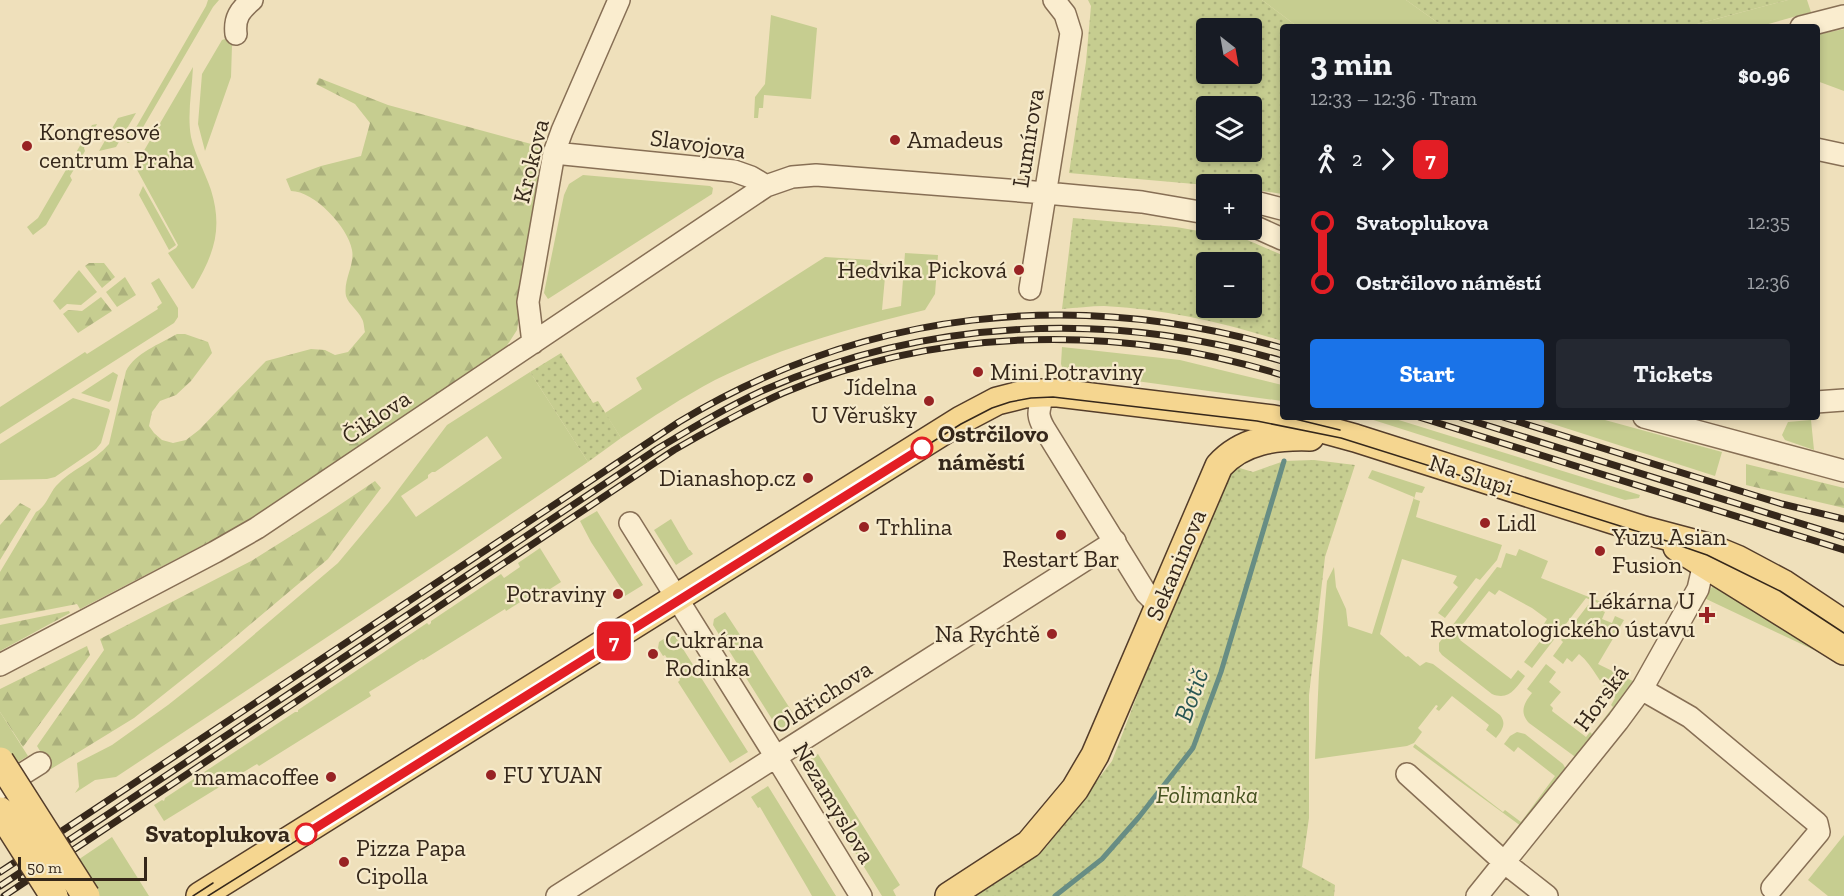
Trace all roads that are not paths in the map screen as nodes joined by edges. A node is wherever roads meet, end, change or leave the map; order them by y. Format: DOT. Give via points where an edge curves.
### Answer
graph roads {
  1 [pos="252,0"];
  2 [pos="619,0"];
  3 [pos="1054,0"];
  4 [pos="1844,16"];
  5 [pos="1813,24"];
  6 [pos="236,34"];
  7 [pos="554,153"];
  8 [pos="1844,155"];
  9 [pos="1820,156"];
  10 [pos="766,186"];
  11 [pos="1046,193"];
  12 [pos="1196,198"];
  13 [pos="1142,202"];
  14 [pos="1262,204"];
  15 [pos="1280,208"];
  16 [pos="1196,211"];
  17 [pos="1262,230"];
  18 [pos="1280,238"];
  19 [pos="1030,289"];
  20 [pos="533,343"];
  21 [pos="1042,393"];
  22 [pos="1844,400"];
  23 [pos="1820,402"];
  24 [pos="1198,410"];
  25 [pos="1280,420"];
  26 [pos="1282,420"];
  27 [pos="1655,420"];
  28 [pos="1355,438"];
  29 [pos="1258,441"];
  30 [pos="1844,471"];
  31 [pos="630,523"];
  32 [pos="1115,541"];
  33 [pos="1706,556"];
  34 [pos="676,597"];
  35 [pos="1158,605"];
  36 [pos="1844,624"];
  37 [pos="1844,651"];
  38 [pos="0,665"];
  39 [pos="1642,687"];
  40 [pos="776,757"];
  41 [pos="0,760"];
  42 [pos="40,763"];
  43 [pos="1407,774"];
  44 [pos="0,788"];
  45 [pos="0,811"];
  46 [pos="1505,863"];
  47 [pos="1774,893"];
  48 [pos="54,896"];
  49 [pos="86,896"];
  50 [pos="200,896"];
  51 [pos="557,896"];
  52 [pos="861,896"];
  53 [pos="949,896"];
  54 [pos="1477,896"];
  55 [pos="1547,896"];
  1 -- 6 [label="street" via="237,17"];
  2 -- 7 [label="street, Krokova"];
  3 -- 11 [label="street, Lumírova" via="1065,14 1071,33"];
  4 -- 5 [label="street"];
  7 -- 10 [label="street, Slavojova" via="734,171"];
  7 -- 20 [label="street, Krokova" via="528,302"];
  8 -- 9 [label="street"];
  10 -- 11 [label="street, Slavojova" via="792,177 816,175"];
  10 -- 20 [label="street, Čiklova"];
  11 -- 13 [label="street, Slavojova"];
  11 -- 19 [label="street, Lumírova"];
  12 -- 13 [label="street"];
  13 -- 16 [label="street"];
  14 -- 15 [label="street"];
  17 -- 18 [label="street"];
  20 -- 38 [label="street, Čiklova" via="239,539"];
  21 -- 24 [label="main road"];
  21 -- 32 [label="street" via="1038,409 1041,423"];
  21 -- 34 [label="main road" via="1005,399 982,408"];
  22 -- 23 [label="street"];
  24 -- 25 [label="main road"];
  24 -- 29 [label="main road" via="1239,439"];
  26 -- 28 [label="main road"];
  27 -- 30 [label="street"];
  28 -- 29 [label="main road, Sekaninova" via="1289,436"];
  28 -- 33 [label="main road, Na Slupi" via="1656,533"];
  29 -- 35 [label="main road, Sekaninova" via="1241,448 1219,466"];
  31 -- 34 [label="street, Nezamyslova"];
  32 -- 35 [label="street" via="1146,593"];
  32 -- 40 [label="street, Oldřichova"];
  33 -- 36 [label="main road, Na Slupi" via="1737,559 1784,584"];
  33 -- 37 [label="main road, Na Slupi" via="1731,580"];
  33 -- 39 [label="street, Horská" via="1698,589"];
  34 -- 40 [label="street, Nezamyslova"];
  34 -- 50 [label="main road"];
  35 -- 53 [label="main road, Sekaninova" via="1095,755 1075,789 1029,844"];
  39 -- 46 [label="street, Horská"];
  39 -- 47 [label="street" via="1690,717 1817,823 1819,832"];
  40 -- 51 [label="street, Oldřichova"];
  40 -- 52 [label="street, Nezamyslova"];
  41 -- 49 [label="main road, bridge"];
  42 -- 44 [label="street"];
  43 -- 46 [label="street"];
  45 -- 48 [label="main road, bridge"];
  46 -- 54 [label="street, Horská"];
  46 -- 55 [label="street"];
}
